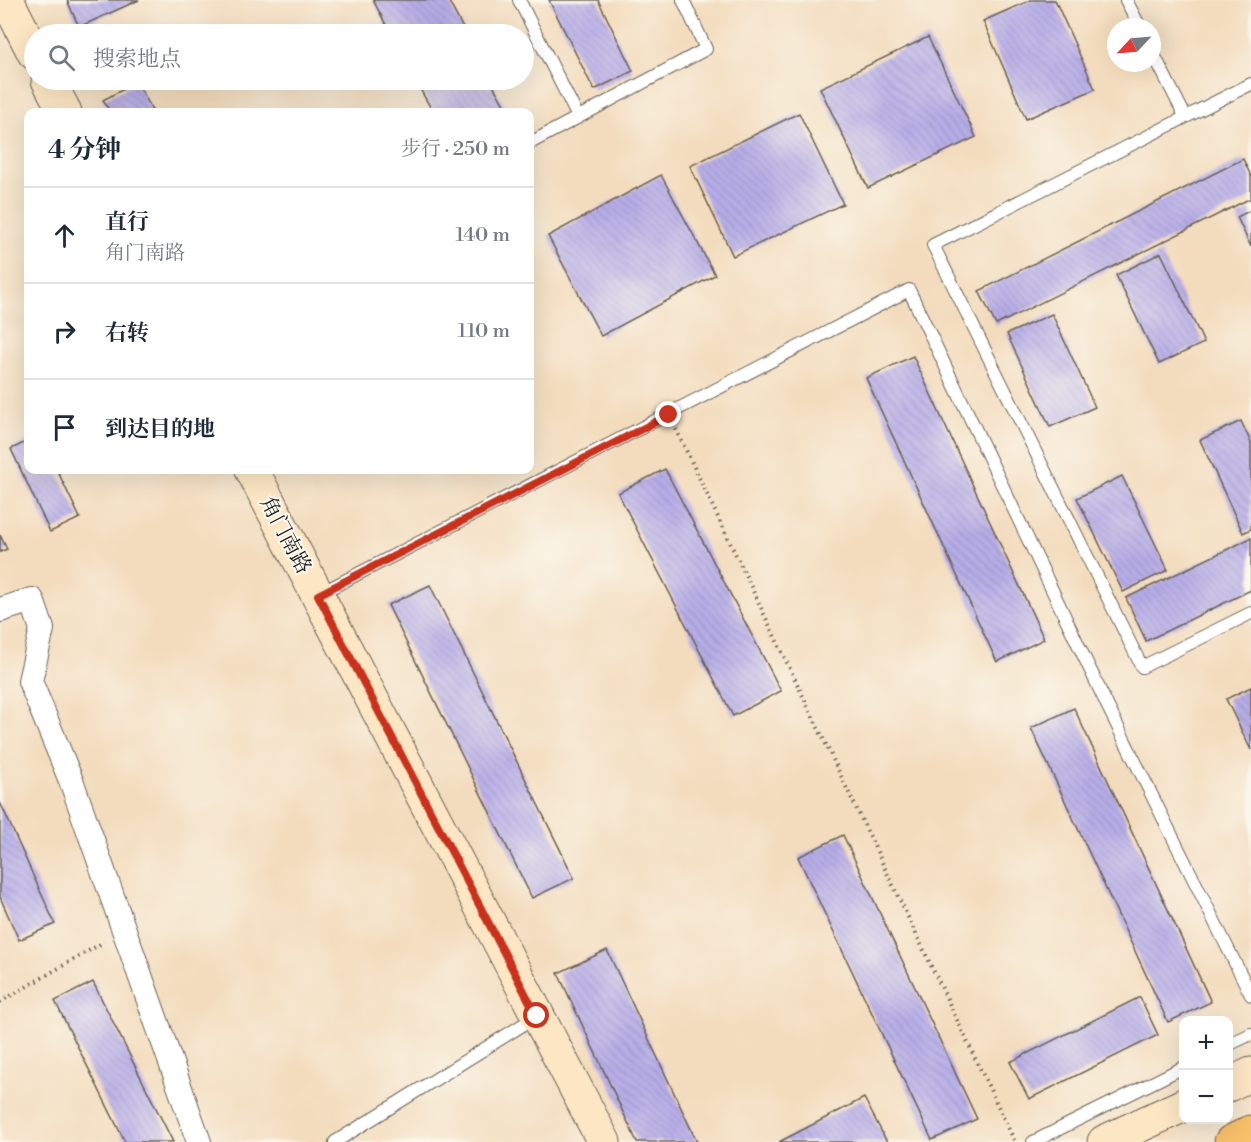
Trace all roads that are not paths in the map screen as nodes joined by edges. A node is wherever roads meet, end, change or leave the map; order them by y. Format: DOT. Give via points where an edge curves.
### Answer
graph roads {
  1 [pos="7,0"];
  2 [pos="519,0"];
  3 [pos="683,0"];
  4 [pos="1126,0"];
  5 [pos="1135,18"];
  6 [pos="531,24"];
  7 [pos="534,30"];
  8 [pos="24,33"];
  9 [pos="1161,69"];
  10 [pos="1251,84"];
  11 [pos="53,90"];
  12 [pos="63,108"];
  13 [pos="1185,116"];
  14 [pos="578,117"];
  15 [pos="534,141"];
  16 [pos="254,474"];
  17 [pos="318,595"];
  18 [pos="0,610"];
  19 [pos="1251,613"];
  20 [pos="1251,995"];
  21 [pos="537,1016"];
  22 [pos="1251,1034"];
  23 [pos="1233,1043"];
  24 [pos="1179,1069"];
  25 [pos="1251,1074"];
  26 [pos="1233,1083"];
  27 [pos="1179,1107"];
  28 [pos="1251,1132"];
  29 [pos="199,1142"];
  30 [pos="335,1142"];
  31 [pos="603,1142"];
  32 [pos="1033,1142"];
  33 [pos="1104,1142"];
  34 [pos="1231,1142"];
  1 -- 8 [label="street"];
  2 -- 6 [label="lane"];
  3 -- 14 [label="lane" via="706,49"];
  4 -- 5 [label="lane"];
  7 -- 14 [label="lane"];
  9 -- 13 [label="lane"];
  10 -- 13 [label="lane"];
  11 -- 12 [label="street"];
  13 -- 19 [label="lane" via="933,245 1142,667"];
  14 -- 15 [label="lane"];
  16 -- 17 [label="street, 角门南路"];
  17 -- 20 [label="lane" via="909,290"];
  17 -- 21 [label="street, 角门南路"];
  18 -- 29 [label="street" via="32,600 42,629 30,681 72,783"];
  21 -- 30 [label="lane"];
  21 -- 31 [label="street, 角门南路"];
  22 -- 23 [label="lane"];
  24 -- 32 [label="lane"];
  25 -- 26 [label="street"];
  27 -- 33 [label="street"];
  28 -- 34 [label="main road"];
}
